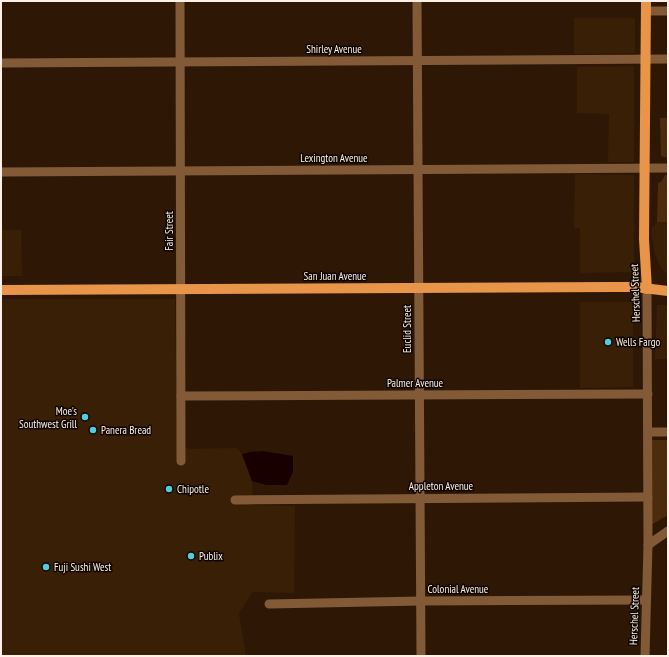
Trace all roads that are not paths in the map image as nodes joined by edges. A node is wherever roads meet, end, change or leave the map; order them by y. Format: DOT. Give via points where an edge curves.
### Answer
graph roads {
  1 [pos="180,1"];
  2 [pos="417,1"];
  3 [pos="646,6"];
  4 [pos="668,11"];
  5 [pos="645,59"];
  6 [pos="668,59"];
  7 [pos="417,61"];
  8 [pos="180,62"];
  9 [pos="1,63"];
  10 [pos="644,168"];
  11 [pos="668,168"];
  12 [pos="418,170"];
  13 [pos="181,171"];
  14 [pos="1,172"];
  15 [pos="418,288"];
  16 [pos="647,289"];
  17 [pos="1,290"];
  18 [pos="181,290"];
  19 [pos="668,291"];
  20 [pos="648,394"];
  21 [pos="419,395"];
  22 [pos="181,396"];
  23 [pos="648,432"];
  24 [pos="668,432"];
  25 [pos="181,460"];
  26 [pos="648,497"];
  27 [pos="420,498"];
  28 [pos="235,500"];
  29 [pos="668,531"];
  30 [pos="648,545"];
  31 [pos="646,600"];
  32 [pos="420,601"];
  33 [pos="269,604"];
  34 [pos="421,656"];
  35 [pos="645,656"];
  1 -- 8 [label="street, Fair Street"];
  2 -- 7 [label="street, Euclid Street"];
  3 -- 4 [label="street"];
  3 -- 5 [label="main road, Herschel Street"];
  5 -- 6 [label="street, Shirley Avenue"];
  5 -- 7 [label="street, Shirley Avenue"];
  5 -- 10 [label="main road, Herschel Street"];
  7 -- 8 [label="street, Shirley Avenue"];
  7 -- 12 [label="street, Euclid Street"];
  8 -- 9 [label="street, Shirley Avenue"];
  8 -- 13 [label="street, Fair Street"];
  10 -- 11 [label="street, Lexington Avenue"];
  10 -- 12 [label="street, Lexington Avenue"];
  10 -- 16 [label="main road, Herschel Street"];
  12 -- 13 [label="street, Lexington Avenue"];
  12 -- 15 [label="street, Euclid Street"];
  13 -- 14 [label="street, Lexington Avenue"];
  13 -- 18 [label="street, Fair Street"];
  15 -- 16 [label="main road, San Juan Avenue"];
  15 -- 18 [label="main road, San Juan Avenue"];
  15 -- 21 [label="street, Euclid Street"];
  16 -- 19 [label="main road, San Juan Avenue"];
  16 -- 20 [label="street, Herschel Street"];
  17 -- 18 [label="main road, San Juan Avenue"];
  18 -- 22 [label="street, Fair Street"];
  20 -- 21 [label="street, Palmer Avenue"];
  20 -- 23 [label="street, Herschel Street"];
  21 -- 22 [label="street, Palmer Avenue"];
  21 -- 27 [label="street, Euclid Street"];
  22 -- 25 [label="street, Fair Street"];
  23 -- 24 [label="street"];
  23 -- 26 [label="street, Herschel Street"];
  26 -- 27 [label="street, Appleton Avenue"];
  26 -- 30 [label="street, Herschel Street"];
  27 -- 28 [label="street, Appleton Avenue"];
  27 -- 32 [label="street, Euclid Street"];
  29 -- 30 [label="street"];
  30 -- 31 [label="street, Herschel Street"];
  31 -- 32 [label="street, Colonial Avenue"];
  31 -- 35 [label="street, Herschel Street"];
  32 -- 33 [label="street, Colonial Avenue"];
  32 -- 34 [label="street, Euclid Street"];
}
